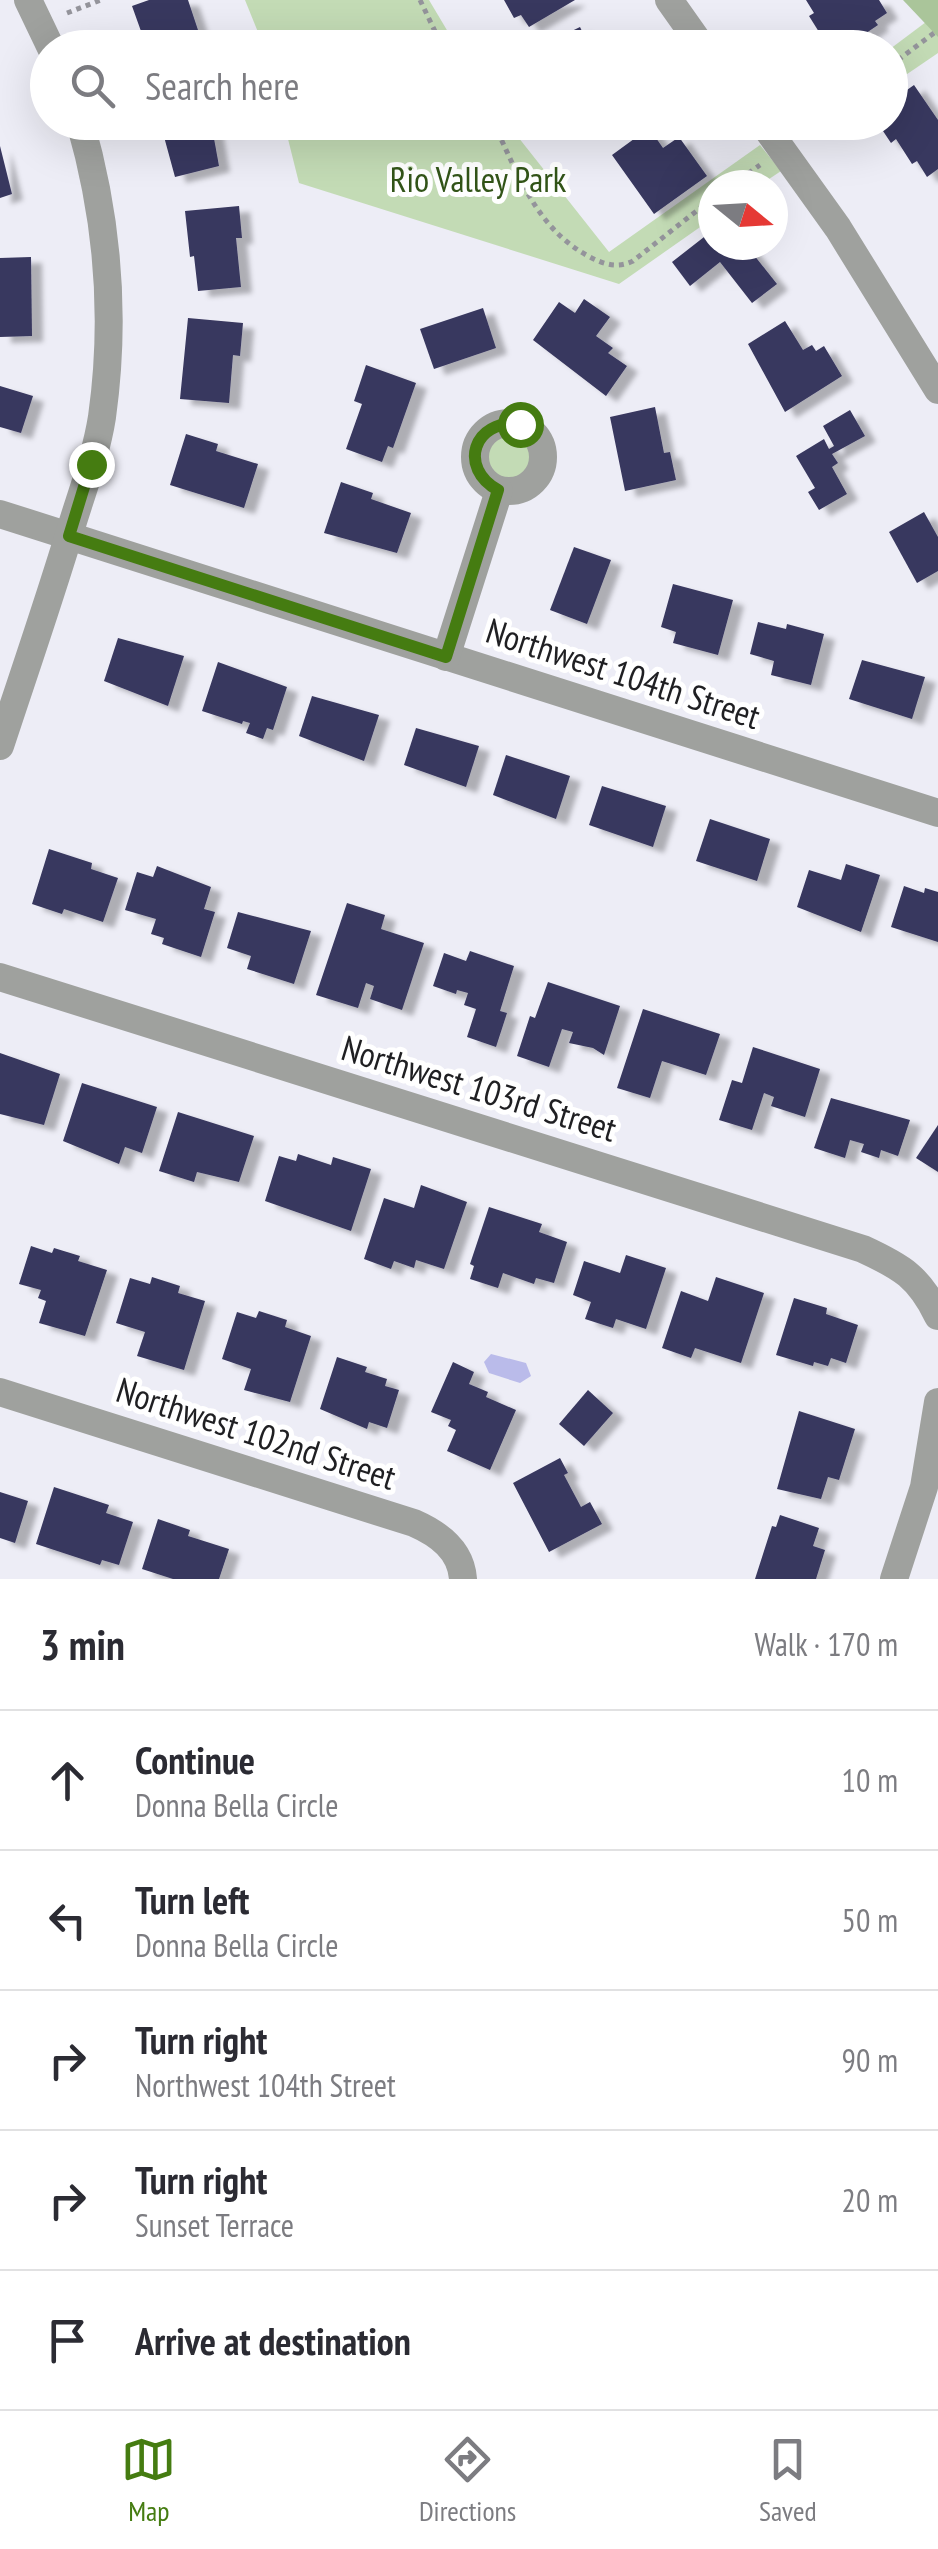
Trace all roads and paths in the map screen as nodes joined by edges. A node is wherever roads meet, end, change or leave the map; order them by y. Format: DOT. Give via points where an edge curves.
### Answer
graph roads {
  1 [pos="100,0"];
  2 [pos="420,0"];
  3 [pos="670,0"];
  4 [pos="33,10"];
  5 [pos="434,30"];
  6 [pos="691,30"];
  7 [pos="938,30"];
  8 [pos="908,52"];
  9 [pos="85,140"];
  10 [pos="501,140"];
  11 [pos="775,140"];
  12 [pos="698,210"];
  13 [pos="938,390"];
  14 [pos="498,490"];
  15 [pos="0,514"];
  16 [pos="69,536"];
  17 [pos="446,657"];
  18 [pos="0,746"];
  19 [pos="938,813"];
  20 [pos="0,977"];
  21 [pos="938,1316"];
  22 [pos="0,1392"];
  23 [pos="938,1402"];
  24 [pos="463,1579"];
  25 [pos="894,1579"];
  1 -- 4 [label="path" via="72,14"];
  2 -- 5 [label="path"];
  3 -- 6 [label="street"];
  7 -- 8 [label="path"];
  9 -- 16 [label="street" via="98,190 109,299 102,420"];
  10 -- 12 [label="path" via="543,218 572,247 605,264 633,262"];
  11 -- 13 [label="street"];
  14 -- 17 [label="street"];
  15 -- 16 [label="street, Northwest 104th Street"];
  16 -- 17 [label="street, Northwest 104th Street"];
  16 -- 18 [label="street"];
  17 -- 19 [label="street, Northwest 104th Street"];
  20 -- 21 [label="street, Northwest 103rd Street" via="862,1249 902,1267 926,1290"];
  22 -- 24 [label="street, Northwest 102nd Street" via="414,1523 454,1551"];
  23 -- 25 [label="street" via="924,1488"];
}
